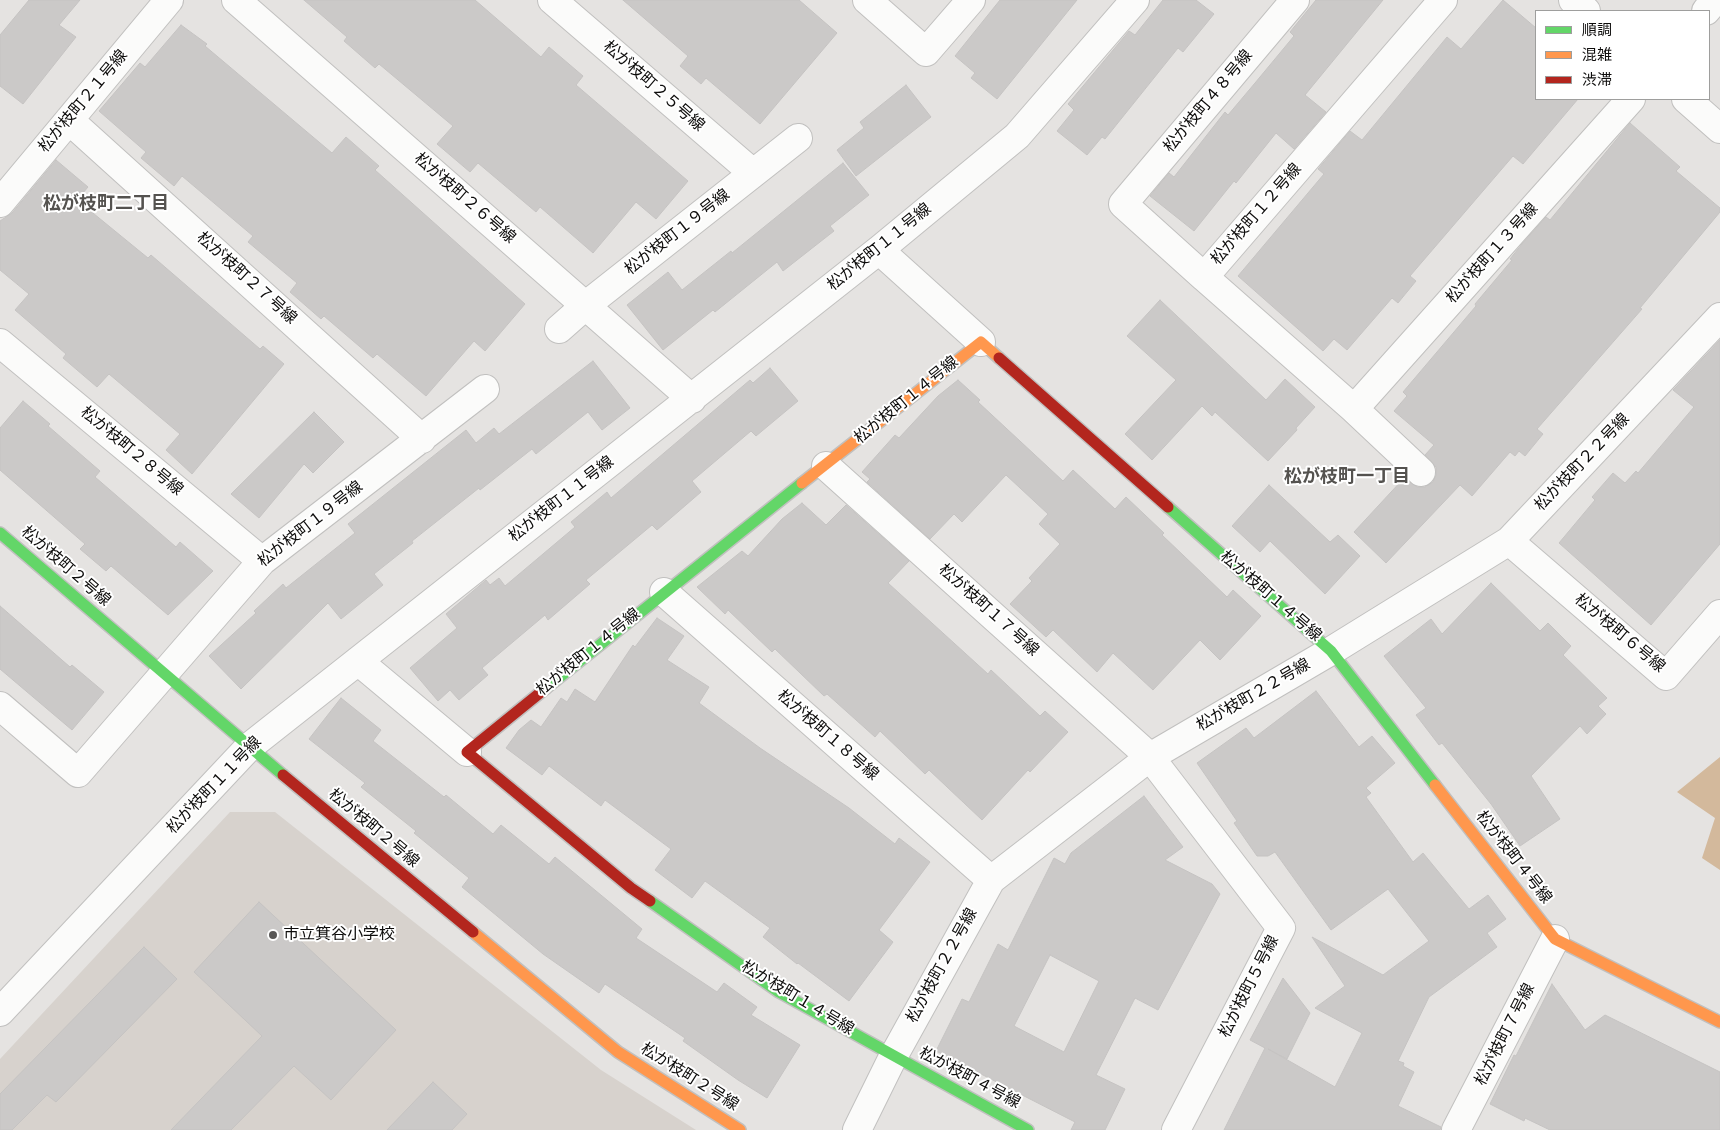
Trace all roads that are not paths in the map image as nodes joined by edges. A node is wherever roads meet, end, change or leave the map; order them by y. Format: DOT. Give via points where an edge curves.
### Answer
graph roads {
  1 [pos="169,0"];
  2 [pos="236,0"];
  3 [pos="552,0"];
  4 [pos="867,0"];
  5 [pos="971,0"];
  6 [pos="1135,0"];
  7 [pos="1295,0"];
  8 [pos="1443,0"];
  9 [pos="1574,0"];
  10 [pos="1716,0"];
  11 [pos="1585,10"];
  12 [pos="1707,10"];
  13 [pos="1630,100"];
  14 [pos="1687,100"];
  15 [pos="69,120"];
  16 [pos="1720,129"];
  17 [pos="798,138"];
  18 [pos="753,173"];
  19 [pos="0,203"];
  20 [pos="879,250"];
  21 [pos="1204,277"];
  22 [pos="585,306"];
  23 [pos="1718,324"];
  24 [pos="559,329"];
  25 [pos="981,342"];
  26 [pos="0,343"];
  27 [pos="485,388"];
  28 [pos="692,399"];
  29 [pos="1354,409"];
  30 [pos="422,439"];
  31 [pos="826,466"];
  32 [pos="1421,472"];
  33 [pos="0,533"];
  34 [pos="1509,541"];
  35 [pos="262,561"];
  36 [pos="664,592"];
  37 [pos="1720,614"];
  38 [pos="1332,651"];
  39 [pos="358,661"];
  40 [pos="164,674"];
  41 [pos="0,706"];
  42 [pos="249,747"];
  43 [pos="468,752"];
  44 [pos="1150,756"];
  45 [pos="991,880"];
  46 [pos="1555,939"];
  47 [pos="0,1012"];
  48 [pos="1720,1022"];
  49 [pos="893,1057"];
  50 [pos="1466,1127"];
  51 [pos="740,1130"];
  52 [pos="857,1130"];
  53 [pos="1028,1130"];
  54 [pos="1176,1130"];
  1 -- 15 [label="street, 松が枝町２１号線"];
  2 -- 22 [label="street, 松が枝町２６号線"];
  3 -- 18 [label="street, 松が枝町２５号線"];
  4 -- 5 [label="street" via="926,52"];
  6 -- 20 [label="street, 松が枝町１１号線" via="1017,136"];
  7 -- 21 [label="street, 松が枝町４８号線" via="1123,204"];
  8 -- 21 [label="street, 松が枝町１２号線"];
  9 -- 11 [label="street"];
  10 -- 12 [label="street"];
  13 -- 29 [label="street, 松が枝町１３号線"];
  14 -- 16 [label="street"];
  15 -- 19 [label="street, 松が枝町２１号線"];
  15 -- 30 [label="street, 松が枝町２７号線"];
  17 -- 18 [label="street, 松が枝町１９号線"];
  18 -- 22 [label="street, 松が枝町１９号線"];
  20 -- 25 [label="street"];
  20 -- 28 [label="street, 松が枝町１１号線"];
  21 -- 29 [label="street, 松が枝町１２号線"];
  22 -- 24 [label="street, 松が枝町１９号線"];
  22 -- 28 [label="street, 松が枝町２６号線"];
  23 -- 34 [label="street, 松が枝町２２号線"];
  25 -- 31 [label="street, 松が枝町１４号線"];
  25 -- 38 [label="street, 松が枝町１４号線"];
  26 -- 35 [label="street, 松が枝町２８号線"];
  27 -- 30 [label="street, 松が枝町１９号線"];
  28 -- 39 [label="street, 松が枝町１１号線"];
  29 -- 32 [label="street, 松が枝町１２号線"];
  30 -- 35 [label="street, 松が枝町１９号線"];
  31 -- 36 [label="street, 松が枝町１４号線"];
  31 -- 44 [label="street, 松が枝町１７号線"];
  33 -- 40 [label="street, 松が枝町２号線"];
  34 -- 37 [label="street, 松が枝町６号線" via="1666,676"];
  34 -- 38 [label="street, 松が枝町２２号線"];
  35 -- 40 [label="street, 松が枝町１９号線"];
  36 -- 43 [label="street, 松が枝町１４号線"];
  36 -- 45 [label="street, 松が枝町１８号線"];
  38 -- 44 [label="street, 松が枝町２２号線"];
  38 -- 46 [label="street, 松が枝町４号線"];
  39 -- 42 [label="street, 松が枝町１１号線"];
  39 -- 43 [label="street, 松が枝町１４号線"];
  40 -- 41 [label="street, 松が枝町１９号線" via="78,773"];
  40 -- 42 [label="street, 松が枝町２号線"];
  42 -- 47 [label="street, 松が枝町１１号線"];
  42 -- 51 [label="street, 松が枝町２号線" via="618,1052"];
  43 -- 49 [label="street, 松が枝町１４号線" via="631,888 778,992"];
  44 -- 45 [label="street, 松が枝町２２号線"];
  44 -- 54 [label="street, 松が枝町５号線" via="1281,928"];
  45 -- 49 [label="street, 松が枝町２２号線"];
  46 -- 48 [label="street, 松が枝町４号線"];
  46 -- 50 [label="street, 松が枝町７号線"];
  49 -- 52 [label="street, 松が枝町２２号線"];
  49 -- 53 [label="street, 松が枝町４号線"];
}
